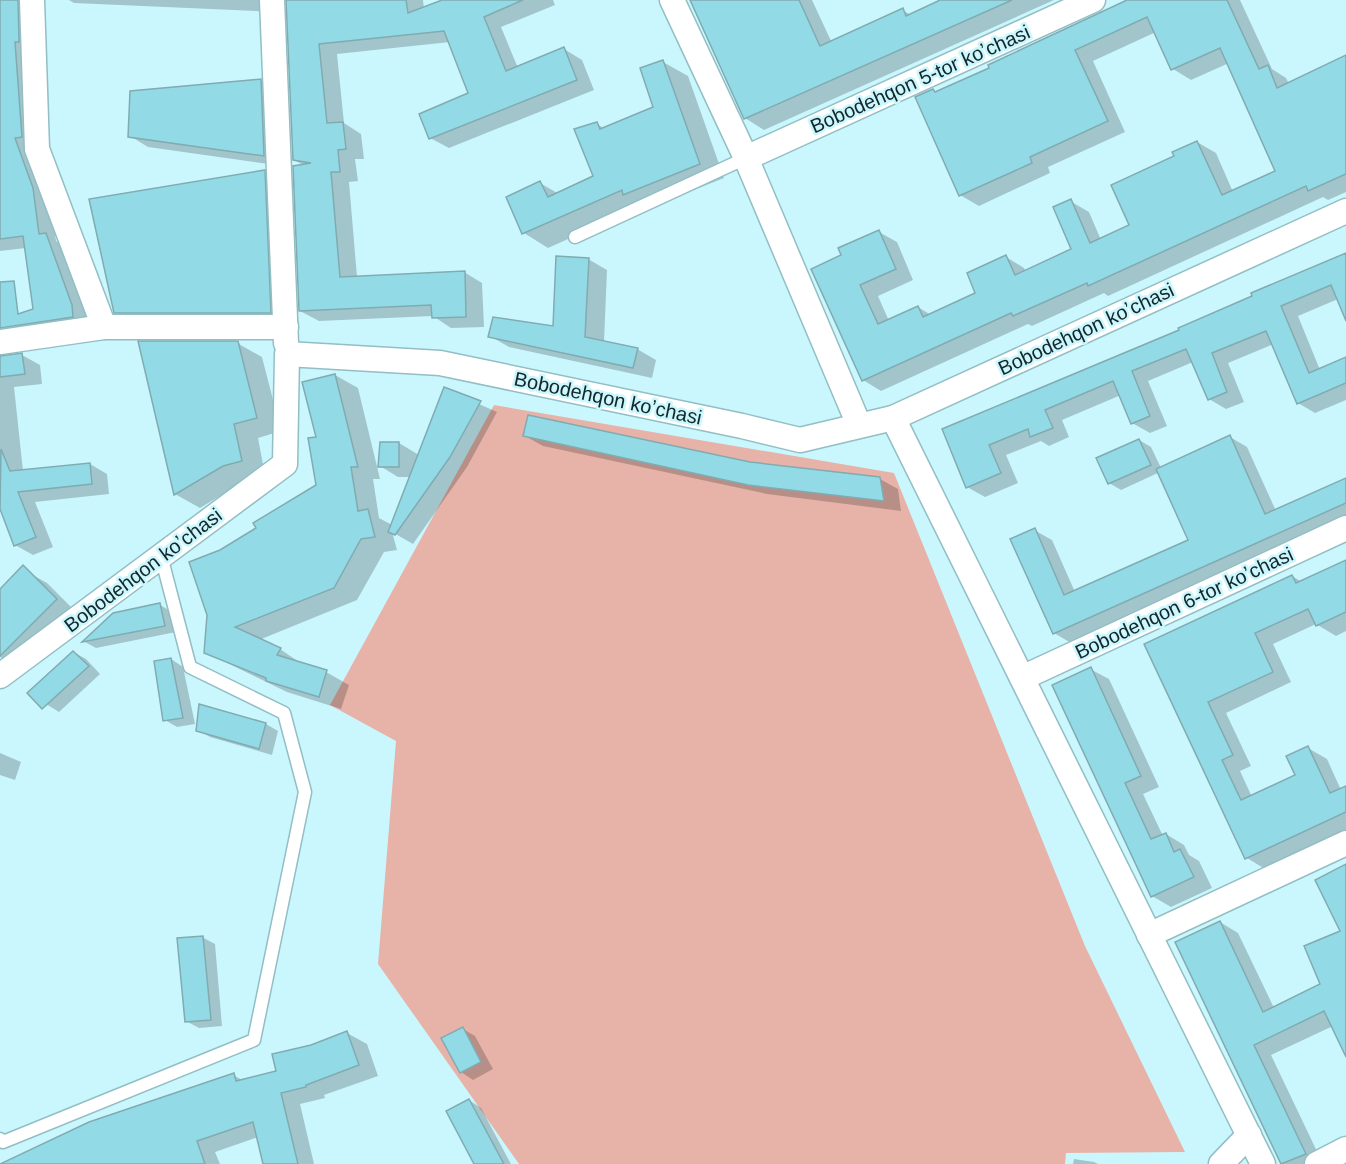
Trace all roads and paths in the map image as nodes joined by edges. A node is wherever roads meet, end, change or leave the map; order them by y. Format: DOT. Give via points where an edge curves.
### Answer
graph roads {
  1 [pos="32,0"];
  2 [pos="272,0"];
  3 [pos="672,0"];
  4 [pos="1093,0"];
  5 [pos="746,158"];
  6 [pos="1346,211"];
  7 [pos="575,237"];
  8 [pos="104,327"];
  9 [pos="286,327"];
  10 [pos="0,342"];
  11 [pos="287,354"];
  12 [pos="892,418"];
  13 [pos="859,425"];
  14 [pos="1346,528"];
  15 [pos="161,556"];
  16 [pos="0,676"];
  17 [pos="1022,678"];
  18 [pos="1346,843"];
  19 [pos="1149,935"];
  20 [pos="1249,1135"];
  21 [pos="0,1139"];
  22 [pos="1346,1149"];
  23 [pos="1221,1164"];
  24 [pos="1263,1164"];
  25 [pos="1317,1164"];
  1 -- 8 [label="street" via="37,149"];
  2 -- 9 [label="street"];
  3 -- 5 [label="street"];
  4 -- 5 [label="street, Bobodehqon 5-tor koʼchasi"];
  5 -- 7 [label="lane"];
  5 -- 13 [label="street"];
  6 -- 12 [label="street, Bobodehqon koʼchasi"];
  8 -- 9 [label="street"];
  8 -- 10 [label="street"];
  9 -- 11 [label="street"];
  11 -- 13 [label="street, Bobodehqon koʼchasi" via="440,363 800,440"];
  11 -- 15 [label="street, Bobodehqon koʼchasi" via="285,464"];
  12 -- 13 [label="street, Bobodehqon koʼchasi"];
  12 -- 17 [label="street"];
  14 -- 17 [label="street, Bobodehqon 6-tor koʼchasi"];
  15 -- 16 [label="street, Bobodehqon koʼchasi"];
  15 -- 21 [label="lane" via="190,667 284,712 305,792 254,1040 3,1142"];
  17 -- 19 [label="street"];
  18 -- 19 [label="street"];
  19 -- 20 [label="street"];
  20 -- 23 [label="street"];
  20 -- 24 [label="street"];
  22 -- 25 [label="street"];
}
